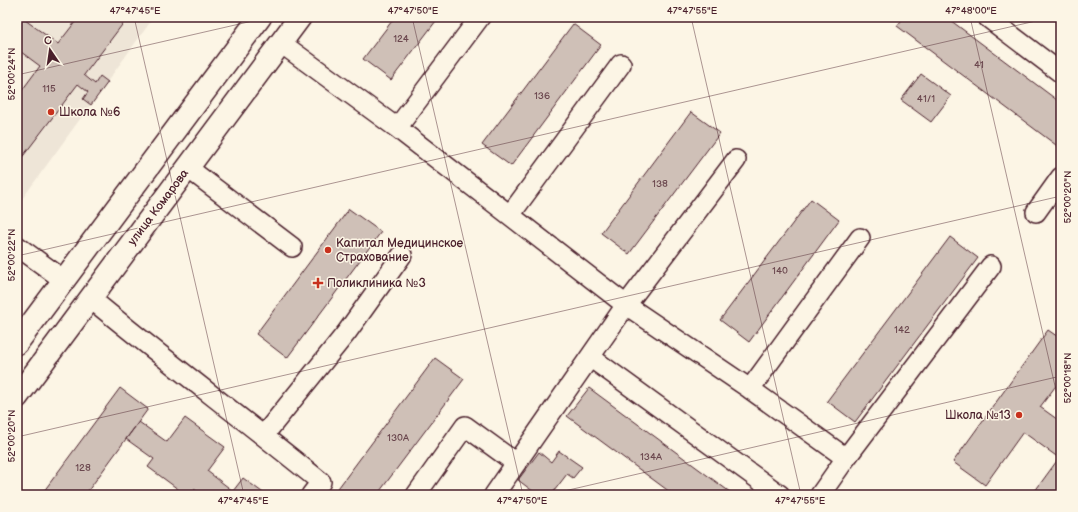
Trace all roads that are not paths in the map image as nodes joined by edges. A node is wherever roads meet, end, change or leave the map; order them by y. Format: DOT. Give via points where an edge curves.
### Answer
graph roads {
  1 [pos="260,17"];
  2 [pos="300,17"];
  3 [pos="480,17"];
  4 [pos="987,17"];
  5 [pos="280,43"];
  6 [pos="621,64"];
  7 [pos="1061,73"];
  8 [pos="397,128"];
  9 [pos="736,160"];
  10 [pos="188,168"];
  11 [pos="1061,177"];
  12 [pos="1036,212"];
  13 [pos="510,216"];
  14 [pos="860,238"];
  15 [pos="17,246"];
  16 [pos="292,247"];
  17 [pos="402,256"];
  18 [pos="991,266"];
  19 [pos="64,280"];
  20 [pos="90,298"];
  21 [pos="626,305"];
  22 [pos="17,343"];
  23 [pos="590,357"];
  24 [pos="750,389"];
  25 [pos="17,397"];
  26 [pos="264,435"];
  27 [pos="846,458"];
  28 [pos="516,463"];
  29 [pos="311,495"];
  30 [pos="416,495"];
  31 [pos="494,495"];
  32 [pos="780,495"];
  33 [pos="820,495"];
  1 -- 19 [label="main road"];
  2 -- 5 [label="main road, улица Комарова"];
  3 -- 8 [label="lane"];
  4 -- 7 [label="lane"];
  5 -- 8 [label="lane"];
  5 -- 10 [label="main road, улица Комарова"];
  6 -- 13 [label="lane"];
  8 -- 13 [label="lane"];
  9 -- 21 [label="lane"];
  10 -- 16 [label="lane"];
  10 -- 20 [label="main road, улица Комарова"];
  11 -- 12 [label="lane"];
  13 -- 21 [label="lane"];
  14 -- 24 [label="lane"];
  15 -- 19 [label="lane"];
  17 -- 26 [label="lane" via="347,332"];
  18 -- 27 [label="lane"];
  19 -- 20 [label="main road"];
  19 -- 22 [label="main road"];
  20 -- 25 [label="main road, улица Комарова"];
  20 -- 26 [label="lane"];
  21 -- 23 [label="lane"];
  21 -- 24 [label="lane"];
  23 -- 28 [label="lane"];
  23 -- 32 [label="lane"];
  24 -- 27 [label="lane"];
  26 -- 29 [label="lane" via="321,482"];
  27 -- 33 [label="lane"];
  28 -- 30 [label="lane" via="465,426"];
  28 -- 31 [label="lane"];
}
